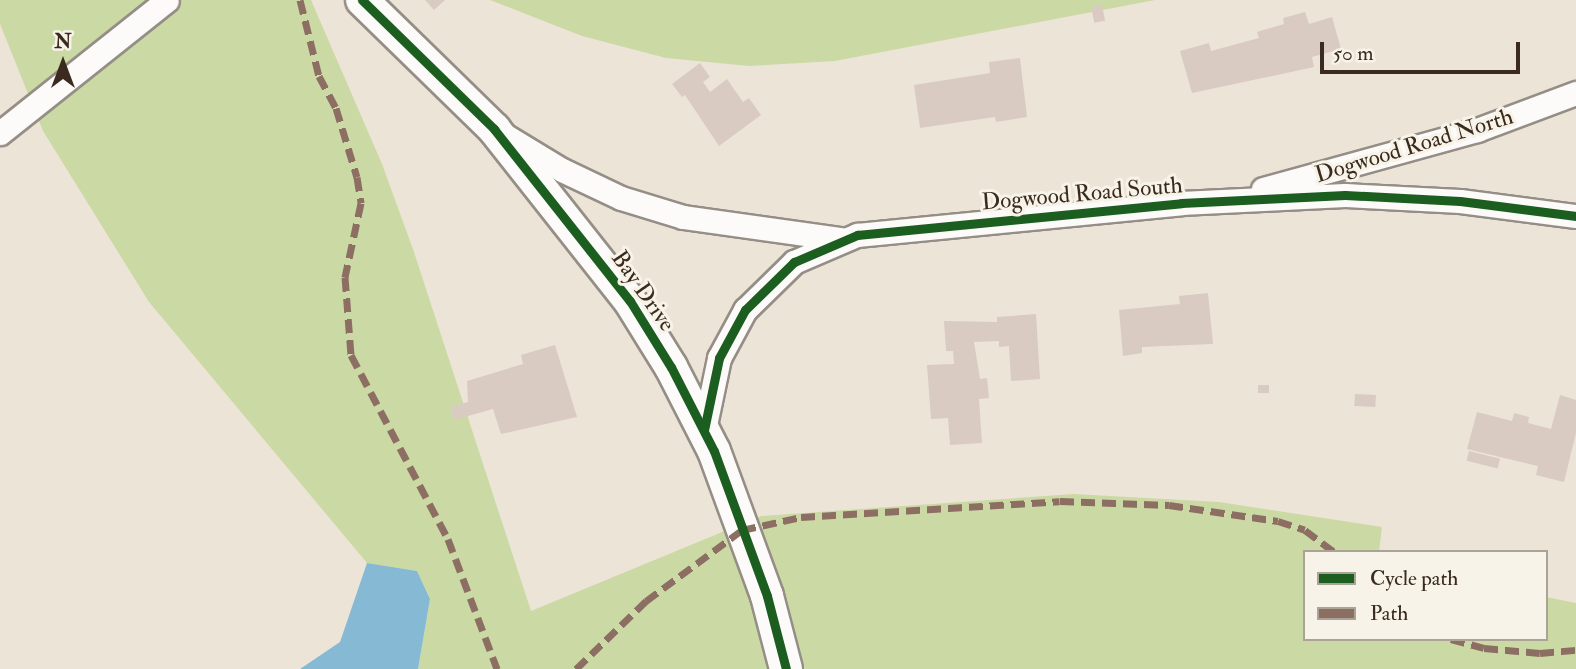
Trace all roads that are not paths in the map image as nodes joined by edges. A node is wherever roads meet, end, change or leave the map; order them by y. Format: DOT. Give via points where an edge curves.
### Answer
graph roads {
  1 [pos="167,0"];
  2 [pos="362,0"];
  3 [pos="1576,93"];
  4 [pos="494,129"];
  5 [pos="0,133"];
  6 [pos="1209,203"];
  7 [pos="1576,216"];
  8 [pos="844,239"];
  9 [pos="704,430"];
  10 [pos="786,669"];
  1 -- 5 [label="street"];
  2 -- 4 [label="street, Bay Drive"];
  3 -- 6 [label="street, Dogwood Road North" via="1477,130"];
  4 -- 8 [label="street" via="574,176 671,214"];
  4 -- 9 [label="street, Bay Drive" via="630,301"];
  6 -- 7 [label="street, Dogwood Road South" via="1345,195 1460,201"];
  6 -- 8 [label="street, Dogwood Road South"];
  8 -- 9 [label="street, Dogwood Road South" via="794,262 745,310 719,358"];
  9 -- 10 [label="street, Bay Drive" via="767,596"];
}
